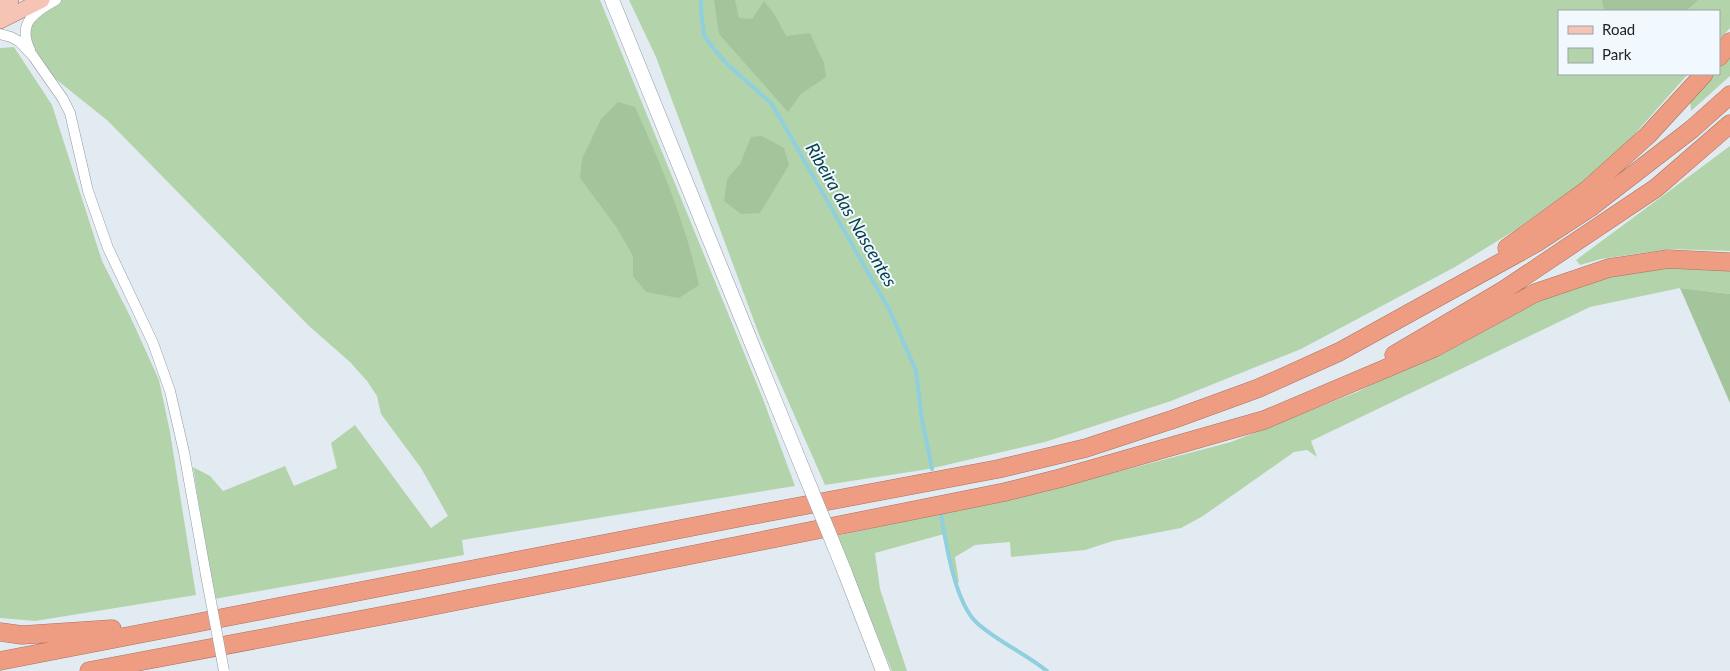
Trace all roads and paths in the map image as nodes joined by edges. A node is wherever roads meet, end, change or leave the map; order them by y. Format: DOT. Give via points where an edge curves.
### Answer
graph roads {
  1 [pos="11,0"];
  2 [pos="42,0"];
  3 [pos="56,0"];
  4 [pos="612,0"];
  5 [pos="0,5"];
  6 [pos="0,21"];
  7 [pos="0,34"];
  8 [pos="1730,42"];
  9 [pos="33,56"];
  10 [pos="1720,56"];
  11 [pos="1703,75"];
  12 [pos="1730,95"];
  13 [pos="1730,124"];
  14 [pos="1730,262"];
  15 [pos="1444,294"];
  16 [pos="1338,388"];
  17 [pos="193,624"];
  18 [pos="0,632"];
  19 [pos="0,662"];
  20 [pos="89,671"];
  21 [pos="224,671"];
  22 [pos="882,671"];
  1 -- 5 [label="main road"];
  2 -- 6 [label="main road"];
  3 -- 9 [label="street" via="35,12 27,24 27,44"];
  4 -- 22 [label="main road, bridge"];
  7 -- 9 [label="street" via="20,42"];
  8 -- 10 [label="highway"];
  9 -- 21 [label="street, bridge" via="70,113 88,191 102,232 153,344 170,391"];
  11 -- 15 [label="highway" via="1648,135 1587,190"];
  12 -- 15 [label="highway" via="1591,207 1536,243"];
  13 -- 16 [label="highway" via="1656,188 1504,290"];
  14 -- 16 [label="highway" via="1668,259 1609,268 1535,293 1434,348"];
  15 -- 17 [label="highway" via="1339,352 1258,388 1086,448 998,469"];
  16 -- 20 [label="highway" via="1264,420 1005,492"];
  17 -- 18 [label="highway" via="22,635"];
  17 -- 19 [label="highway"];
}
